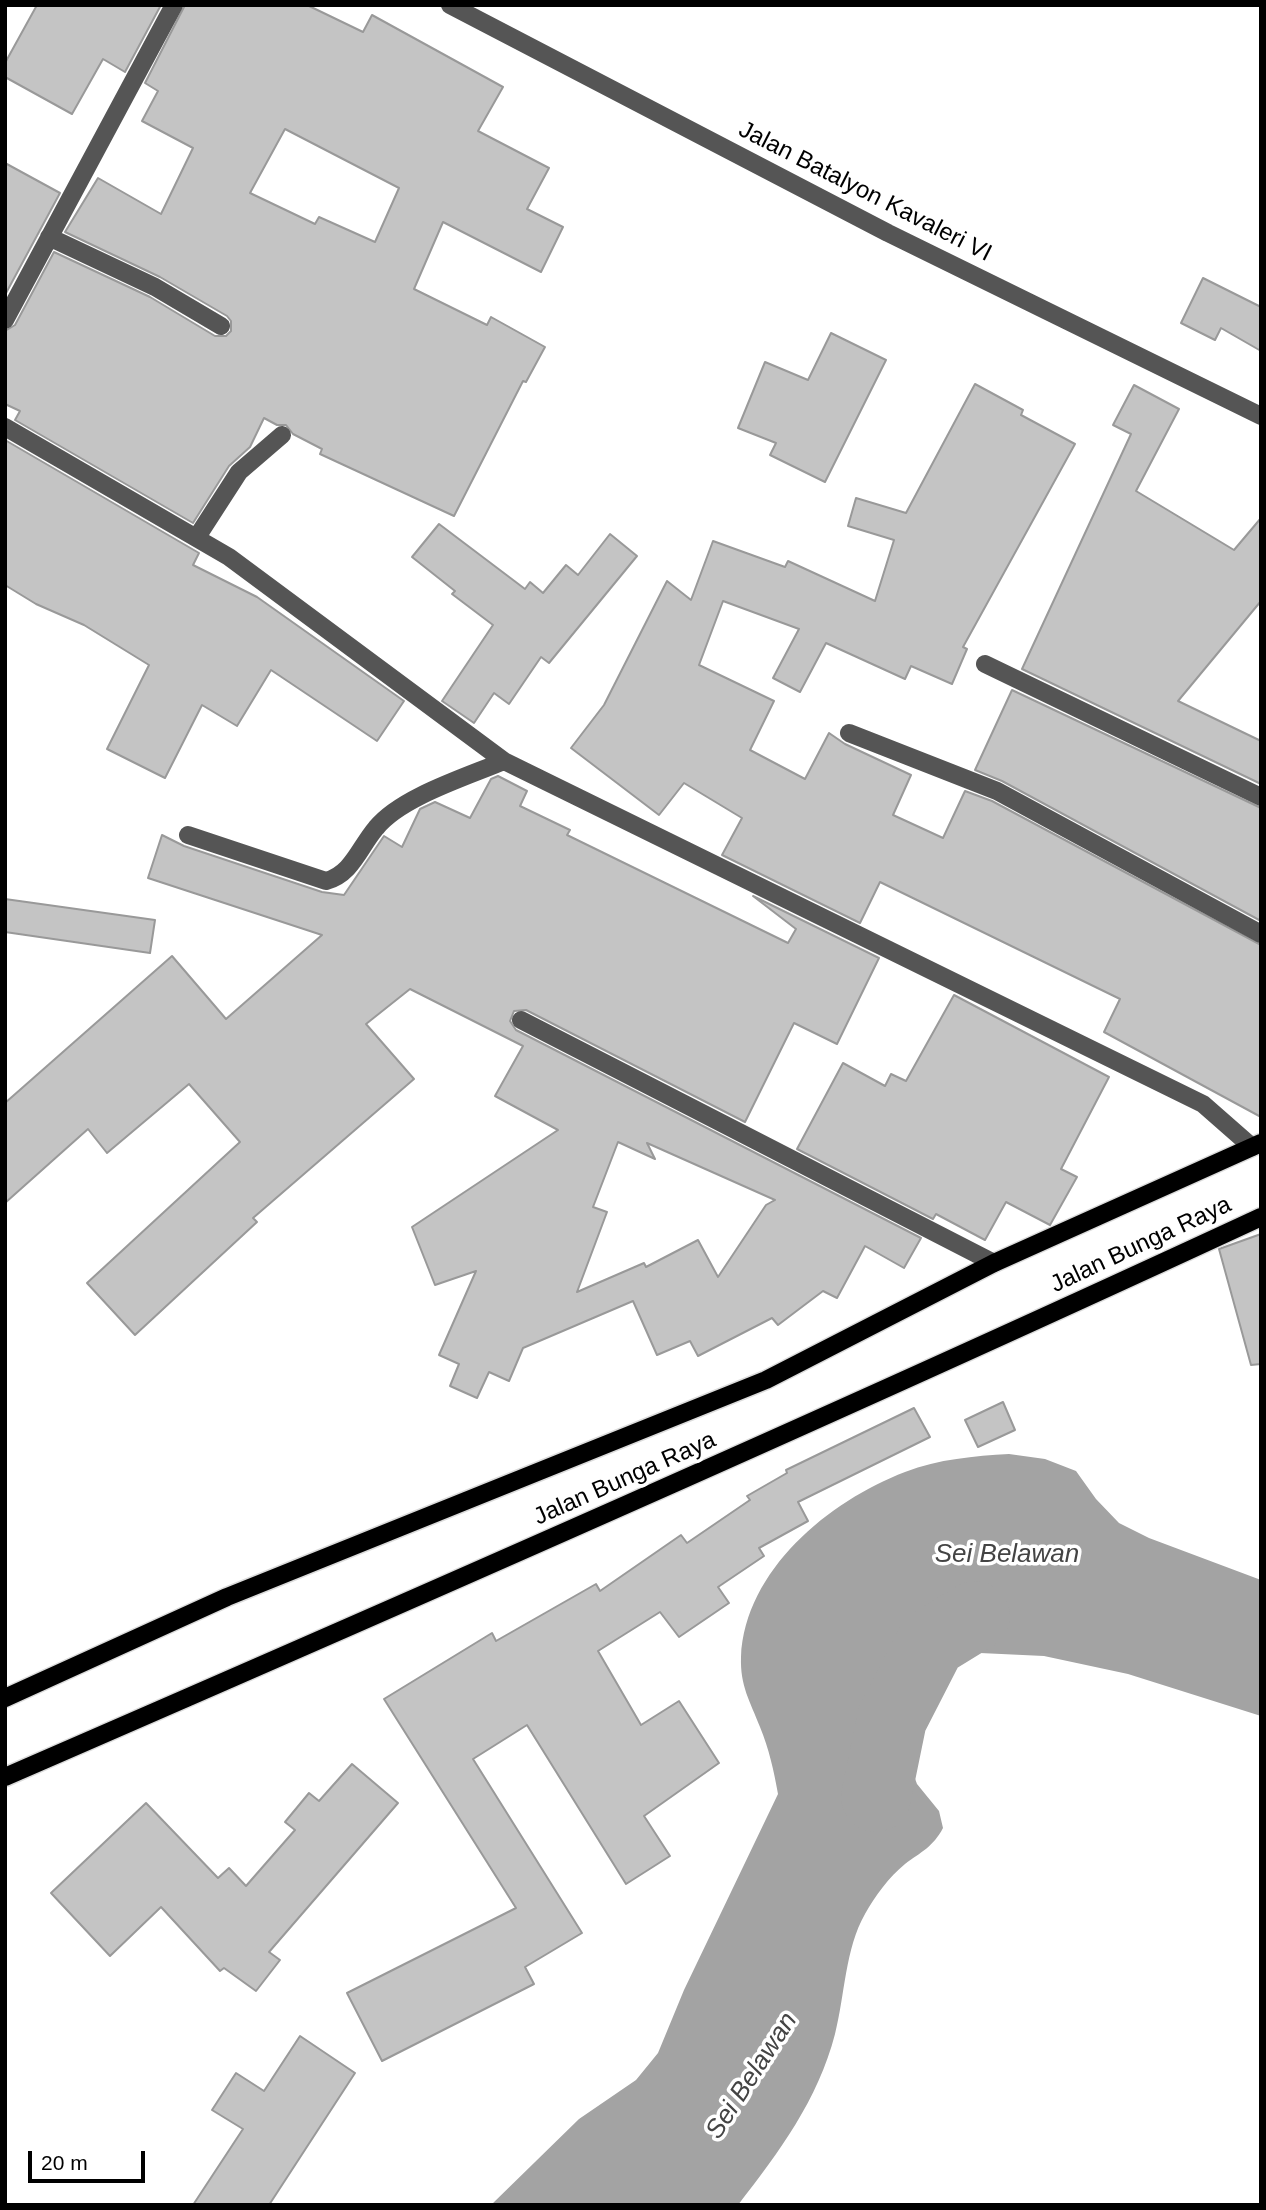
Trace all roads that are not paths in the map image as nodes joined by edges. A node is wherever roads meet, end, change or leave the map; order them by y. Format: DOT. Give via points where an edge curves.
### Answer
graph roads {
  1 [pos="174,5"];
  2 [pos="450,5"];
  3 [pos="49,237"];
  4 [pos="5,320"];
  5 [pos="221,326"];
  6 [pos="1261,416"];
  7 [pos="5,427"];
  8 [pos="282,435"];
  9 [pos="197,537"];
  10 [pos="985,664"];
  11 [pos="849,733"];
  12 [pos="504,761"];
  13 [pos="1261,797"];
  14 [pos="188,835"];
  15 [pos="1261,934"];
  16 [pos="521,1020"];
  17 [pos="1256,1145"];
  18 [pos="1261,1217"];
  19 [pos="994,1263"];
  20 [pos="5,1698"];
  21 [pos="5,1777"];
  1 -- 3 [label="street"];
  2 -- 6 [label="street, Jalan Batalyon Kavaleri VI" via="888,233"];
  3 -- 4 [label="street"];
  3 -- 5 [label="street" via="155,287"];
  7 -- 9 [label="street"];
  8 -- 9 [label="street" via="239,472"];
  9 -- 12 [label="street"];
  10 -- 13 [label="street"];
  11 -- 15 [label="street" via="997,791"];
  12 -- 14 [label="street" via="420,795 377,826 349,868 326,881"];
  12 -- 17 [label="street" via="1203,1104"];
  16 -- 19 [label="street"];
  17 -- 19 [label="main road, Jalan Bunga Raya"];
  18 -- 21 [label="main road, Jalan Bunga Raya" via="579,1528"];
  19 -- 20 [label="main road, Jalan Bunga Raya" via="766,1380 227,1597"];
}
